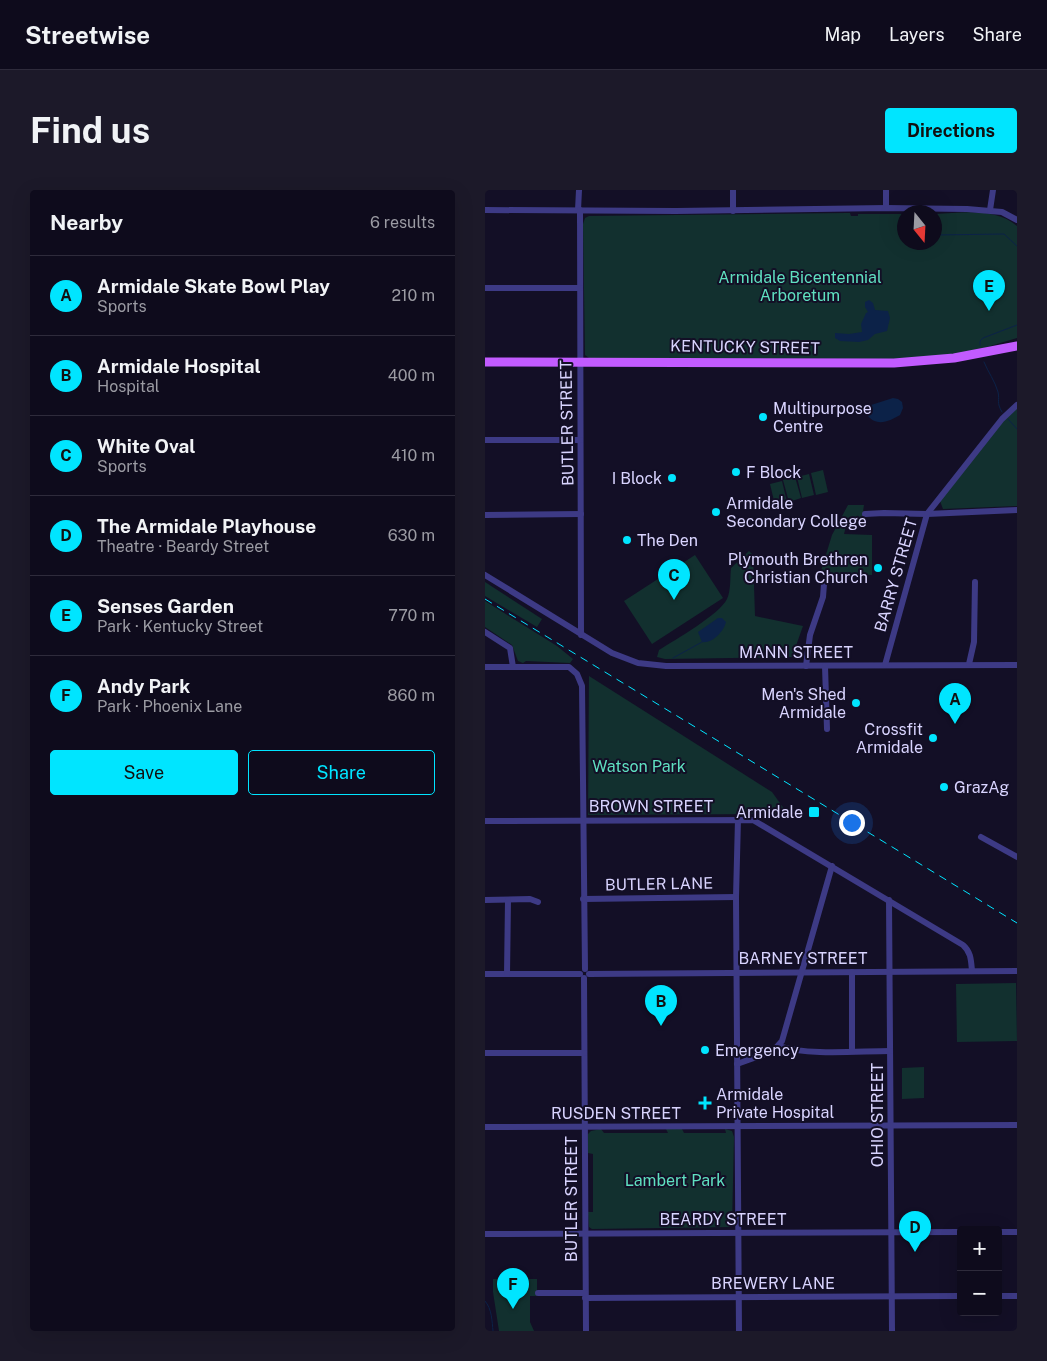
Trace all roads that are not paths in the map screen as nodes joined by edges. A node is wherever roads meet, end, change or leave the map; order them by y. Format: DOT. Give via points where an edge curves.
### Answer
graph roads {
  1 [pos="579,190"];
  2 [pos="733,190"];
  3 [pos="885,190"];
  4 [pos="993,190"];
  5 [pos="886,208"];
  6 [pos="485,210"];
  7 [pos="579,210"];
  8 [pos="990,210"];
  9 [pos="733,211"];
  10 [pos="1017,220"];
  11 [pos="485,288"];
  12 [pos="580,288"];
  13 [pos="1017,341"];
  14 [pos="1017,346"];
  15 [pos="1003,348"];
  16 [pos="485,362"];
  17 [pos="580,363"];
  18 [pos="1017,405"];
  19 [pos="485,440"];
  20 [pos="580,440"];
  21 [pos="1017,510"];
  22 [pos="581,514"];
  23 [pos="865,514"];
  24 [pos="927,514"];
  25 [pos="485,515"];
  26 [pos="485,576"];
  27 [pos="975,582"];
  28 [pos="824,584"];
  29 [pos="485,632"];
  30 [pos="581,635"];
  31 [pos="969,664"];
  32 [pos="885,665"];
  33 [pos="1017,665"];
  34 [pos="513,666"];
  35 [pos="806,666"];
  36 [pos="825,666"];
  37 [pos="485,667"];
  38 [pos="827,729"];
  39 [pos="738,819"];
  40 [pos="584,820"];
  41 [pos="485,821"];
  42 [pos="981,837"];
  43 [pos="1017,857"];
  44 [pos="831,866"];
  45 [pos="736,897"];
  46 [pos="583,899"];
  47 [pos="485,900"];
  48 [pos="508,900"];
  49 [pos="889,900"];
  50 [pos="538,902"];
  51 [pos="972,971"];
  52 [pos="1017,971"];
  53 [pos="737,972"];
  54 [pos="802,972"];
  55 [pos="852,972"];
  56 [pos="890,972"];
  57 [pos="584,973"];
  58 [pos="485,974"];
  59 [pos="507,974"];
  60 [pos="779,1046"];
  61 [pos="891,1051"];
  62 [pos="853,1052"];
  63 [pos="485,1053"];
  64 [pos="584,1053"];
  65 [pos="737,1064"];
  66 [pos="1017,1125"];
  67 [pos="585,1126"];
  68 [pos="738,1126"];
  69 [pos="891,1126"];
  70 [pos="485,1127"];
  71 [pos="738,1232"];
  72 [pos="891,1232"];
  73 [pos="957,1232"];
  74 [pos="1002,1232"];
  75 [pos="1017,1232"];
  76 [pos="485,1234"];
  77 [pos="585,1234"];
  78 [pos="538,1293"];
  79 [pos="585,1295"];
  80 [pos="892,1296"];
  81 [pos="957,1296"];
  82 [pos="1002,1296"];
  83 [pos="1017,1296"];
  84 [pos="738,1297"];
  85 [pos="586,1331"];
  86 [pos="739,1331"];
  87 [pos="892,1331"];
  1 -- 7 [label="street, BUTLER STREET"];
  2 -- 9 [label="street"];
  3 -- 5 [label="street"];
  4 -- 8 [label="street"];
  5 -- 8 [label="street"];
  5 -- 9 [label="street"];
  6 -- 7 [label="street"];
  7 -- 9 [label="street"];
  7 -- 12 [label="street, BUTLER STREET"];
  8 -- 10 [label="street"];
  11 -- 12 [label="street"];
  12 -- 17 [label="street, BUTLER STREET"];
  13 -- 15 [label="main road, KENTUCKY STREET"];
  14 -- 15 [label="main road, KENTUCKY STREET"];
  15 -- 17 [label="main road, KENTUCKY STREET" via="954,358 894,363"];
  16 -- 17 [label="main road, KENTUCKY STREET"];
  17 -- 20 [label="street, BUTLER STREET"];
  18 -- 24 [label="street, BARRY STREET" via="1002,419"];
  19 -- 20 [label="street"];
  20 -- 22 [label="street, BUTLER STREET"];
  21 -- 24 [label="street"];
  22 -- 25 [label="street"];
  22 -- 30 [label="street, BUTLER STREET"];
  23 -- 24 [label="street"];
  24 -- 32 [label="street, BARRY STREET"];
  26 -- 30 [label="street, MANN STREET"];
  27 -- 31 [label="street" via="974,642"];
  28 -- 35 [label="street" via="810,635"];
  29 -- 34 [label="street" via="510,648"];
  30 -- 35 [label="street, MANN STREET" via="612,653 651,665"];
  31 -- 32 [label="street, MANN STREET"];
  31 -- 33 [label="street, MANN STREET"];
  32 -- 36 [label="street, MANN STREET"];
  34 -- 37 [label="street"];
  34 -- 40 [label="street, BUTLER STREET" via="569,667 577,674 582,686"];
  35 -- 36 [label="street, MANN STREET"];
  36 -- 38 [label="street"];
  39 -- 40 [label="street, BROWN STREET"];
  39 -- 44 [label="street, BROWN STREET" via="753,820"];
  39 -- 45 [label="street"];
  40 -- 41 [label="street, BROWN STREET"];
  40 -- 46 [label="street, BUTLER STREET"];
  42 -- 43 [label="street"];
  44 -- 49 [label="street, BROWN STREET"];
  44 -- 54 [label="street"];
  45 -- 46 [label="street, BUTLER LANE"];
  45 -- 53 [label="street"];
  46 -- 57 [label="street, BUTLER STREET"];
  47 -- 48 [label="street"];
  48 -- 50 [label="street"];
  48 -- 59 [label="street"];
  49 -- 51 [label="street, BROWN STREET" via="963,945 971,958"];
  49 -- 56 [label="street, OHIO STREET"];
  51 -- 52 [label="street, BARNEY STREET"];
  51 -- 56 [label="street, BARNEY STREET"];
  53 -- 54 [label="street, BARNEY STREET"];
  53 -- 57 [label="street, BARNEY STREET"];
  53 -- 65 [label="street"];
  54 -- 55 [label="street, BARNEY STREET"];
  54 -- 60 [label="street" via="785,1036"];
  55 -- 56 [label="street, BARNEY STREET"];
  55 -- 62 [label="street"];
  56 -- 61 [label="street, OHIO STREET"];
  57 -- 59 [label="street, BARNEY STREET"];
  57 -- 64 [label="street, BUTLER STREET"];
  58 -- 59 [label="street, BARNEY STREET"];
  60 -- 62 [label="street" via="792,1050"];
  60 -- 65 [label="street"];
  61 -- 62 [label="street"];
  61 -- 69 [label="street, OHIO STREET"];
  63 -- 64 [label="street"];
  64 -- 67 [label="street, BUTLER STREET"];
  65 -- 68 [label="street"];
  66 -- 69 [label="street, RUSDEN STREET"];
  67 -- 68 [label="street, RUSDEN STREET"];
  67 -- 70 [label="street, RUSDEN STREET"];
  67 -- 77 [label="street, BUTLER STREET"];
  68 -- 69 [label="street, RUSDEN STREET"];
  68 -- 71 [label="street"];
  69 -- 72 [label="street, OHIO STREET"];
  71 -- 72 [label="street, BEARDY STREET"];
  71 -- 77 [label="street, BEARDY STREET"];
  71 -- 84 [label="street"];
  72 -- 73 [label="street, BEARDY STREET"];
  72 -- 80 [label="street, OHIO STREET"];
  74 -- 75 [label="street"];
  76 -- 77 [label="street, BEARDY STREET"];
  77 -- 79 [label="street, BUTLER STREET"];
  78 -- 79 [label="street, BREWERY LANE"];
  79 -- 84 [label="street, BREWERY LANE"];
  79 -- 85 [label="street, BUTLER STREET"];
  80 -- 81 [label="street, BREWERY LANE"];
  80 -- 84 [label="street, BREWERY LANE"];
  80 -- 87 [label="street, OHIO STREET"];
  82 -- 83 [label="street"];
  84 -- 86 [label="street"];
}
